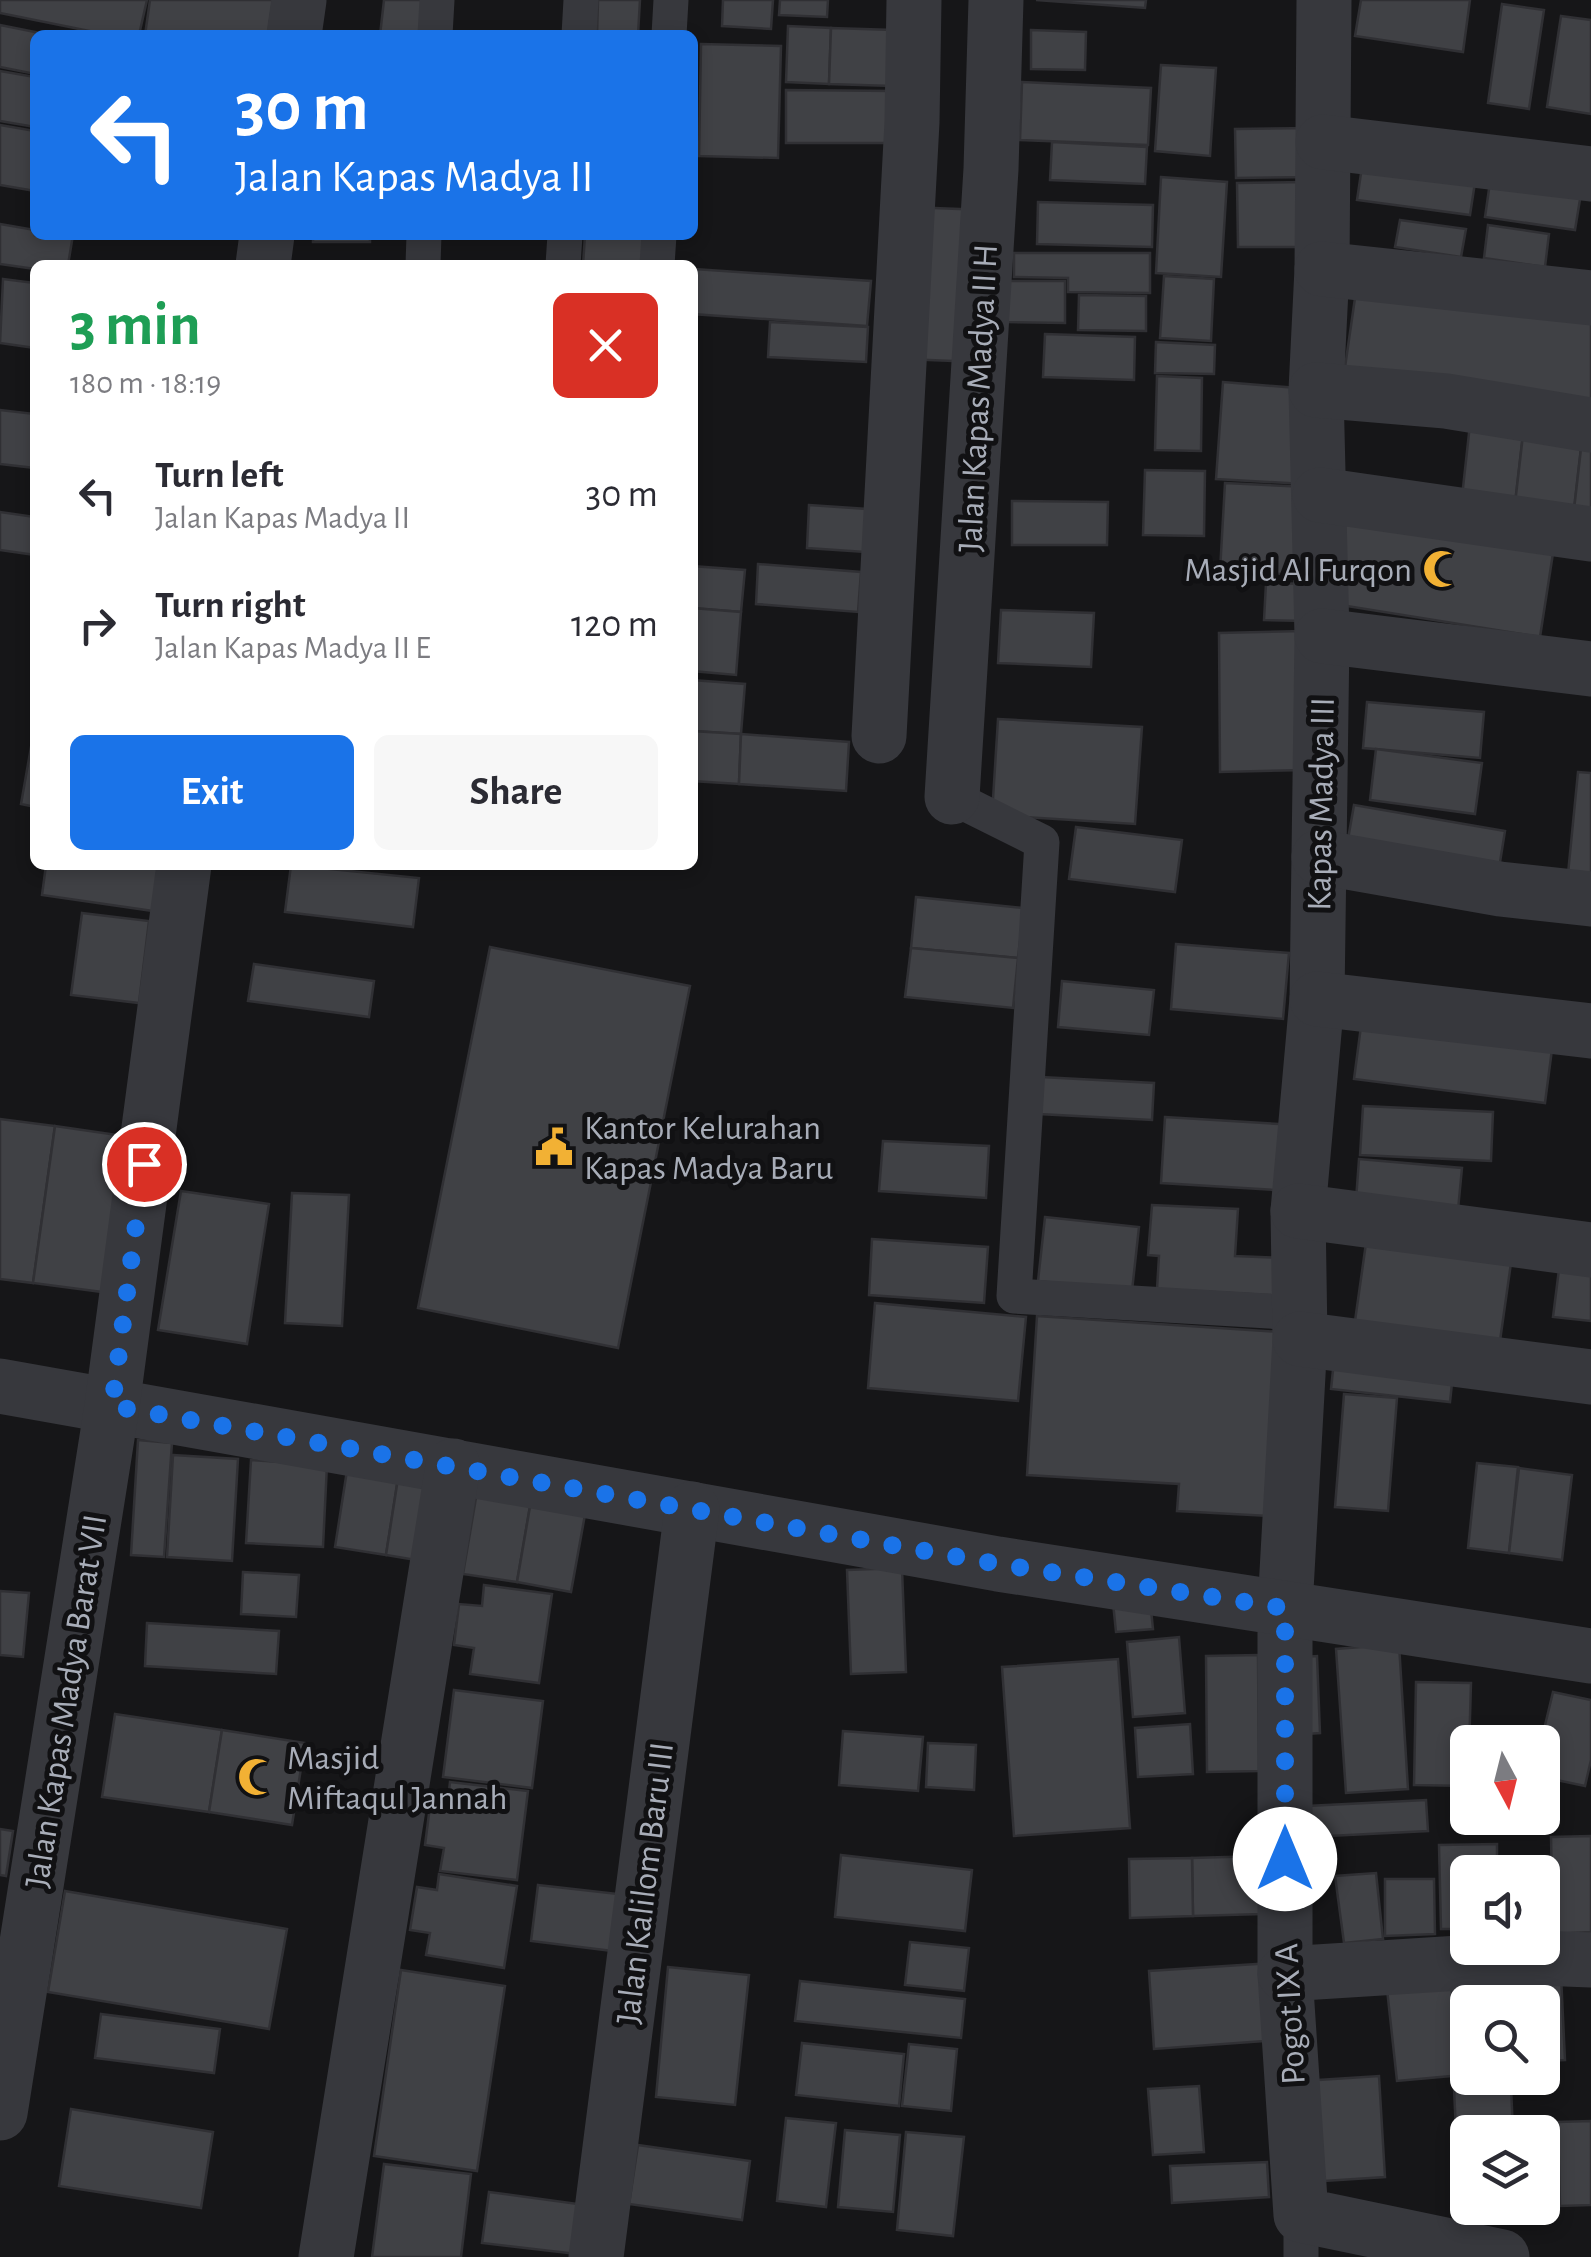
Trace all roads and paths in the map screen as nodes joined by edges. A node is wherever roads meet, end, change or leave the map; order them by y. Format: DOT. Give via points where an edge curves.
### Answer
graph roads {
  1 [pos="298,0"];
  2 [pos="437,0"];
  3 [pos="582,0"];
  4 [pos="671,0"];
  5 [pos="914,0"];
  6 [pos="996,0"];
  7 [pos="1324,0"];
  8 [pos="295,30"];
  9 [pos="435,30"];
  10 [pos="579,30"];
  11 [pos="669,30"];
  12 [pos="1322,142"];
  13 [pos="1591,174"];
  14 [pos="1322,270"];
  15 [pos="1591,298"];
  16 [pos="1316,390"];
  17 [pos="898,393"];
  18 [pos="977,394"];
  19 [pos="1591,425"];
  20 [pos="1320,495"];
  21 [pos="1591,534"];
  22 [pos="1322,636"];
  23 [pos="1591,669"];
  24 [pos="878,736"];
  25 [pos="952,796"];
  26 [pos="1319,857"];
  27 [pos="183,870"];
  28 [pos="1591,899"];
  29 [pos="1317,999"];
  30 [pos="1591,1031"];
  31 [pos="1298,1211"];
  32 [pos="1591,1250"];
  33 [pos="1300,1326"];
  34 [pos="1591,1377"];
  35 [pos="0,1386"];
  36 [pos="112,1406"];
  37 [pos="454,1466"];
  38 [pos="692,1509"];
  39 [pos="1285,1608"];
  40 [pos="1591,1656"];
  41 [pos="1591,1960"];
  42 [pos="1285,1974"];
  43 [pos="0,2114"];
  44 [pos="1301,2236"];
  45 [pos="326,2257"];
  46 [pos="596,2257"];
  47 [pos="1502,2257"];
  1 -- 8 [label="street"];
  2 -- 9 [label="lane"];
  3 -- 10 [label="lane"];
  4 -- 11 [label="lane"];
  5 -- 17 [label="street"];
  6 -- 18 [label="street, Jalan Kapas Madya II H"];
  7 -- 12 [label="street, Kapas Madya III"];
  12 -- 13 [label="street"];
  12 -- 14 [label="street, Kapas Madya III"];
  14 -- 15 [label="street"];
  14 -- 16 [label="street, Kapas Madya III"];
  16 -- 19 [label="street" via="1446,401"];
  16 -- 20 [label="street, Kapas Madya III"];
  17 -- 18 [label="street"];
  17 -- 24 [label="street"];
  18 -- 25 [label="street, Jalan Kapas Madya II H"];
  20 -- 21 [label="street"];
  20 -- 22 [label="street, Kapas Madya III"];
  22 -- 23 [label="street"];
  22 -- 26 [label="street, Kapas Madya III"];
  25 -- 33 [label="lane" via="1042,842 1014,1296"];
  26 -- 28 [label="street"];
  26 -- 29 [label="street, Kapas Madya III"];
  27 -- 36 [label="street, Jalan Kapas Madya Barat VII"];
  29 -- 30 [label="street"];
  29 -- 31 [label="street, Kapas Madya III"];
  31 -- 32 [label="street"];
  31 -- 33 [label="street, Kapas Madya III"];
  33 -- 34 [label="street"];
  33 -- 39 [label="street, Kapas Madya III"];
  35 -- 36 [label="street"];
  36 -- 37 [label="street"];
  36 -- 43 [label="street, Jalan Kapas Madya Barat VII"];
  37 -- 38 [label="street"];
  37 -- 45 [label="street"];
  38 -- 39 [label="street"];
  38 -- 46 [label="street, Jalan Kalilom Baru III"];
  39 -- 40 [label="street"];
  39 -- 42 [label="street, Pogot IX A"];
  41 -- 42 [label="street"];
  42 -- 44 [label="street, Pogot IX A"];
  44 -- 47 [label="street, Pogot IX A"];
}
